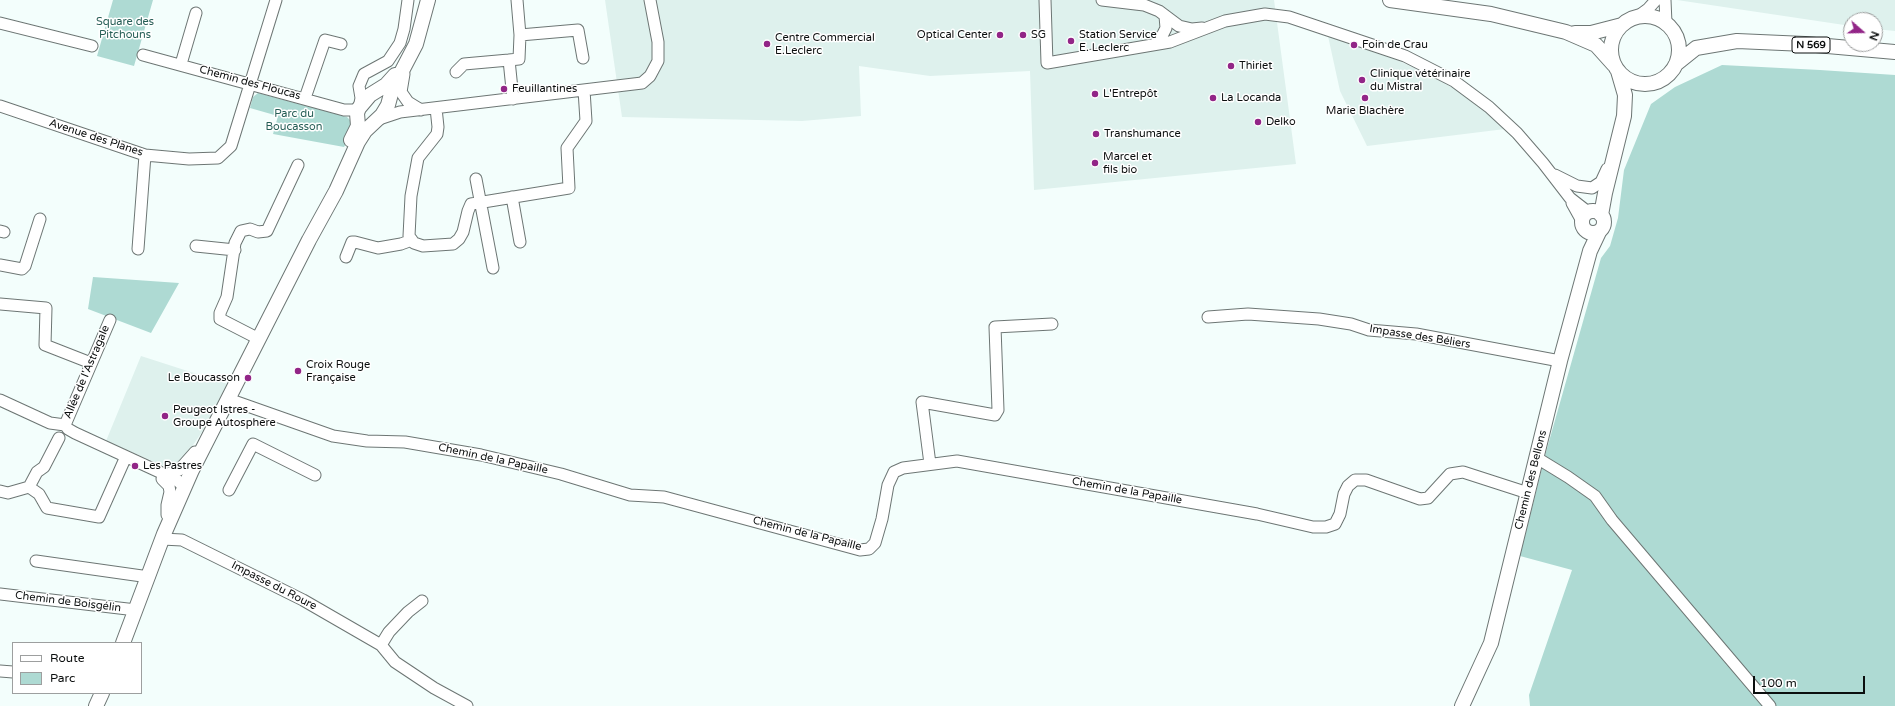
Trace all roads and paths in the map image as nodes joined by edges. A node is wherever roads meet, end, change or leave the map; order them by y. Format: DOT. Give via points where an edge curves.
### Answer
graph roads {
  1 [pos="276,0"];
  2 [pos="408,0"];
  3 [pos="424,0"];
  4 [pos="428,0"];
  5 [pos="518,0"];
  6 [pos="650,0"];
  7 [pos="1045,0"];
  8 [pos="1102,0"];
  9 [pos="1390,0"];
  10 [pos="1656,0"];
  11 [pos="1664,0"];
  12 [pos="196,13"];
  13 [pos="1165,16"];
  14 [pos="1637,17"];
  15 [pos="0,23"];
  16 [pos="1622,25"];
  17 [pos="1668,26"];
  18 [pos="1206,28"];
  19 [pos="1566,32"];
  20 [pos="520,35"];
  21 [pos="1727,42"];
  22 [pos="341,44"];
  23 [pos="1155,44"];
  24 [pos="92,46"];
  25 [pos="1895,52"];
  26 [pos="143,55"];
  27 [pos="583,58"];
  28 [pos="509,60"];
  29 [pos="181,64"];
  30 [pos="1676,64"];
  31 [pos="406,65"];
  32 [pos="1616,68"];
  33 [pos="456,72"];
  34 [pos="251,83"];
  35 [pos="1648,85"];
  36 [pos="359,86"];
  37 [pos="584,90"];
  38 [pos="383,96"];
  39 [pos="305,98"];
  40 [pos="513,99"];
  41 [pos="0,106"];
  42 [pos="436,108"];
  43 [pos="421,110"];
  44 [pos="361,116"];
  45 [pos="1624,116"];
  46 [pos="1616,150"];
  47 [pos="145,155"];
  48 [pos="298,165"];
  49 [pos="1554,175"];
  50 [pos="476,179"];
  51 [pos="512,198"];
  52 [pos="481,203"];
  53 [pos="40,219"];
  54 [pos="1592,220"];
  55 [pos="412,240"];
  56 [pos="520,242"];
  57 [pos="196,246"];
  58 [pos="138,249"];
  59 [pos="235,250"];
  60 [pos="346,257"];
  61 [pos="0,265"];
  62 [pos="493,268"];
  63 [pos="0,304"];
  64 [pos="1208,317"];
  65 [pos="110,320"];
  66 [pos="1052,324"];
  67 [pos="259,339"];
  68 [pos="1560,361"];
  69 [pos="91,363"];
  70 [pos="0,400"];
  71 [pos="228,400"];
  72 [pos="0,407"];
  73 [pos="61,431"];
  74 [pos="198,453"];
  75 [pos="1537,458"];
  76 [pos="124,461"];
  77 [pos="930,464"];
  78 [pos="315,475"];
  79 [pos="164,477"];
  80 [pos="180,484"];
  81 [pos="29,487"];
  82 [pos="229,490"];
  83 [pos="0,491"];
  84 [pos="1528,493"];
  85 [pos="169,517"];
  86 [pos="163,536"];
  87 [pos="36,561"];
  88 [pos="149,577"];
  89 [pos="0,594"];
  90 [pos="422,601"];
  91 [pos="136,610"];
  92 [pos="123,642"];
  93 [pos="381,645"];
  94 [pos="0,671"];
  95 [pos="12,672"];
  96 [pos="102,694"];
  97 [pos="96,706"];
  98 [pos="467,706"];
  99 [pos="1462,706"];
  100 [pos="1770,706"];
  1 -- 34 [label="street, Avenue des Planes"];
  2 -- 36 [label="street" via="400,43 388,61 364,74"];
  3 -- 38 [label="main road" via="407,52"];
  4 -- 31 [label="main road" via="422,25"];
  5 -- 20 [label="street"];
  6 -- 37 [label="street" via="658,52 655,69 650,76 642,82"];
  7 -- 23 [label="street" via="1047,63"];
  8 -- 13 [label="street" via="1144,6"];
  9 -- 19 [label="main road" via="1491,14"];
  10 -- 14 [label="street"];
  11 -- 17 [label="street"];
  12 -- 29 [label="street"];
  13 -- 18 [label="street" via="1178,26"];
  13 -- 23 [label="street" via="1166,28"];
  14 -- 16 [label="main road"];
  14 -- 17 [label="main road" via="1653,17"];
  15 -- 24 [label="street"];
  16 -- 19 [label="main road" via="1586,33"];
  16 -- 32 [label="main road" via="1614,36 1611,48"];
  17 -- 21 [label="main road, N 569" via="1693,41"];
  17 -- 30 [label="main road" via="1679,45"];
  18 -- 23 [label="street" via="1177,40"];
  18 -- 49 [label="street" via="1238,17 1274,14 1405,56 1454,81 1484,103 1517,134"];
  19 -- 32 [label="main road" via="1596,45"];
  20 -- 27 [label="street" via="578,30"];
  20 -- 28 [label="street" via="519,59"];
  21 -- 25 [label="main road, N 569" via="1760,41"];
  21 -- 30 [label="main road, N 569" via="1696,48"];
  22 -- 39 [label="street" via="325,40"];
  26 -- 29 [label="street, Chemin des Floucas"];
  28 -- 33 [label="street" via="464,64"];
  28 -- 40 [label="street"];
  29 -- 34 [label="street, Chemin des Floucas"];
  30 -- 35 [label="main road" via="1665,78"];
  31 -- 38 [label="main road"];
  31 -- 43 [label="street" via="401,92 408,102"];
  32 -- 35 [label="main road" via="1628,80"];
  32 -- 45 [label="main road, Chemin des Bellons" via="1625,95"];
  34 -- 39 [label="street, Chemin des Floucas"];
  34 -- 47 [label="street, Avenue des Planes" via="231,146 218,158 189,159"];
  35 -- 45 [label="main road, Chemin des Bellons" via="1634,95"];
  36 -- 38 [label="street"];
  36 -- 44 [label="street"];
  37 -- 40 [label="street"];
  37 -- 51 [label="street" via="586,121 566,148 569,188"];
  38 -- 43 [label="street"];
  38 -- 44 [label="main road"];
  38 -- 44 [label="main road"];
  39 -- 44 [label="street, Chemin des Floucas"];
  40 -- 42 [label="street"];
  41 -- 47 [label="street, Avenue des Planes"];
  42 -- 43 [label="street"];
  42 -- 55 [label="street" via="437,134 418,158 411,196 409,236"];
  43 -- 44 [label="street"];
  44 -- 67 [label="main road" via="358,142 336,191"];
  45 -- 46 [label="main road, Chemin des Bellons"];
  46 -- 49 [label="street" via="1601,182 1592,188 1577,186"];
  46 -- 54 [label="main road, Chemin des Bellons" via="1605,193"];
  47 -- 58 [label="street"];
  48 -- 59 [label="street" via="267,231 241,231"];
  49 -- 54 [label="street" via="1570,198"];
  50 -- 52 [label="street"];
  51 -- 52 [label="street"];
  51 -- 56 [label="street"];
  52 -- 55 [label="street" via="471,204 464,232 453,244 423,246"];
  52 -- 62 [label="street"];
  53 -- 61 [label="street" via="26,266 22,269"];
  54 -- 68 [label="main road, Chemin des Bellons" via="1590,251"];
  55 -- 60 [label="street" via="378,248 352,242"];
  57 -- 59 [label="street"];
  59 -- 67 [label="street" via="227,297 220,319"];
  63 -- 69 [label="street" via="46,308 45,345"];
  64 -- 68 [label="street, Impasse des Béliers" via="1248,314 1319,319 1369,330 1416,334"];
  65 -- 69 [label="street, Allée de l'Astragale"];
  66 -- 77 [label="street" via="995,327 998,410 995,415 922,402"];
  67 -- 71 [label="main road"];
  68 -- 75 [label="main road, Chemin des Bellons"];
  69 -- 73 [label="street, Allée de l'Astragale"];
  70 -- 73 [label="street" via="50,423"];
  71 -- 74 [label="main road"];
  71 -- 77 [label="street, Chemin de la Papaille" via="333,436 367,441 405,442 481,455 561,474 630,495 664,497 860,550 869,549 875,543 888,485 894,472"];
  72 -- 73 [label="street"];
  73 -- 76 [label="street"];
  73 -- 79 [label="street"];
  73 -- 81 [label="street, Allée de l'Astragale" via="44,466 37,472"];
  74 -- 79 [label="street" via="179,470"];
  74 -- 80 [label="main road"];
  74 -- 85 [label="main road"];
  75 -- 84 [label="main road, Chemin des Bellons"];
  75 -- 100 [label="street" via="1595,496 1612,520"];
  76 -- 79 [label="street"];
  76 -- 81 [label="street" via="99,517 47,508 39,494"];
  77 -- 84 [label="street, Chemin de la Papaille" via="957,461 1326,528 1335,524 1344,494 1355,480 1366,480 1420,499 1428,498 1450,474 1463,472"];
  78 -- 82 [label="street" via="253,444"];
  79 -- 80 [label="street"];
  79 -- 85 [label="street" via="170,492 167,505"];
  80 -- 85 [label="main road"];
  81 -- 83 [label="street" via="8,493"];
  84 -- 99 [label="main road, Chemin des Bellons" via="1490,643"];
  85 -- 86 [label="main road"];
  86 -- 88 [label="main road"];
  86 -- 93 [label="street, Impasse du Roure" via="182,540 298,598"];
  87 -- 88 [label="street"];
  88 -- 91 [label="main road"];
  89 -- 91 [label="street, Chemin de Boisgélin"];
  90 -- 93 [label="street" via="389,632"];
  91 -- 92 [label="main road"];
  93 -- 98 [label="street, Impasse du Roure" via="395,662"];
  94 -- 95 [label="street"];
  96 -- 97 [label="main road"];
}
